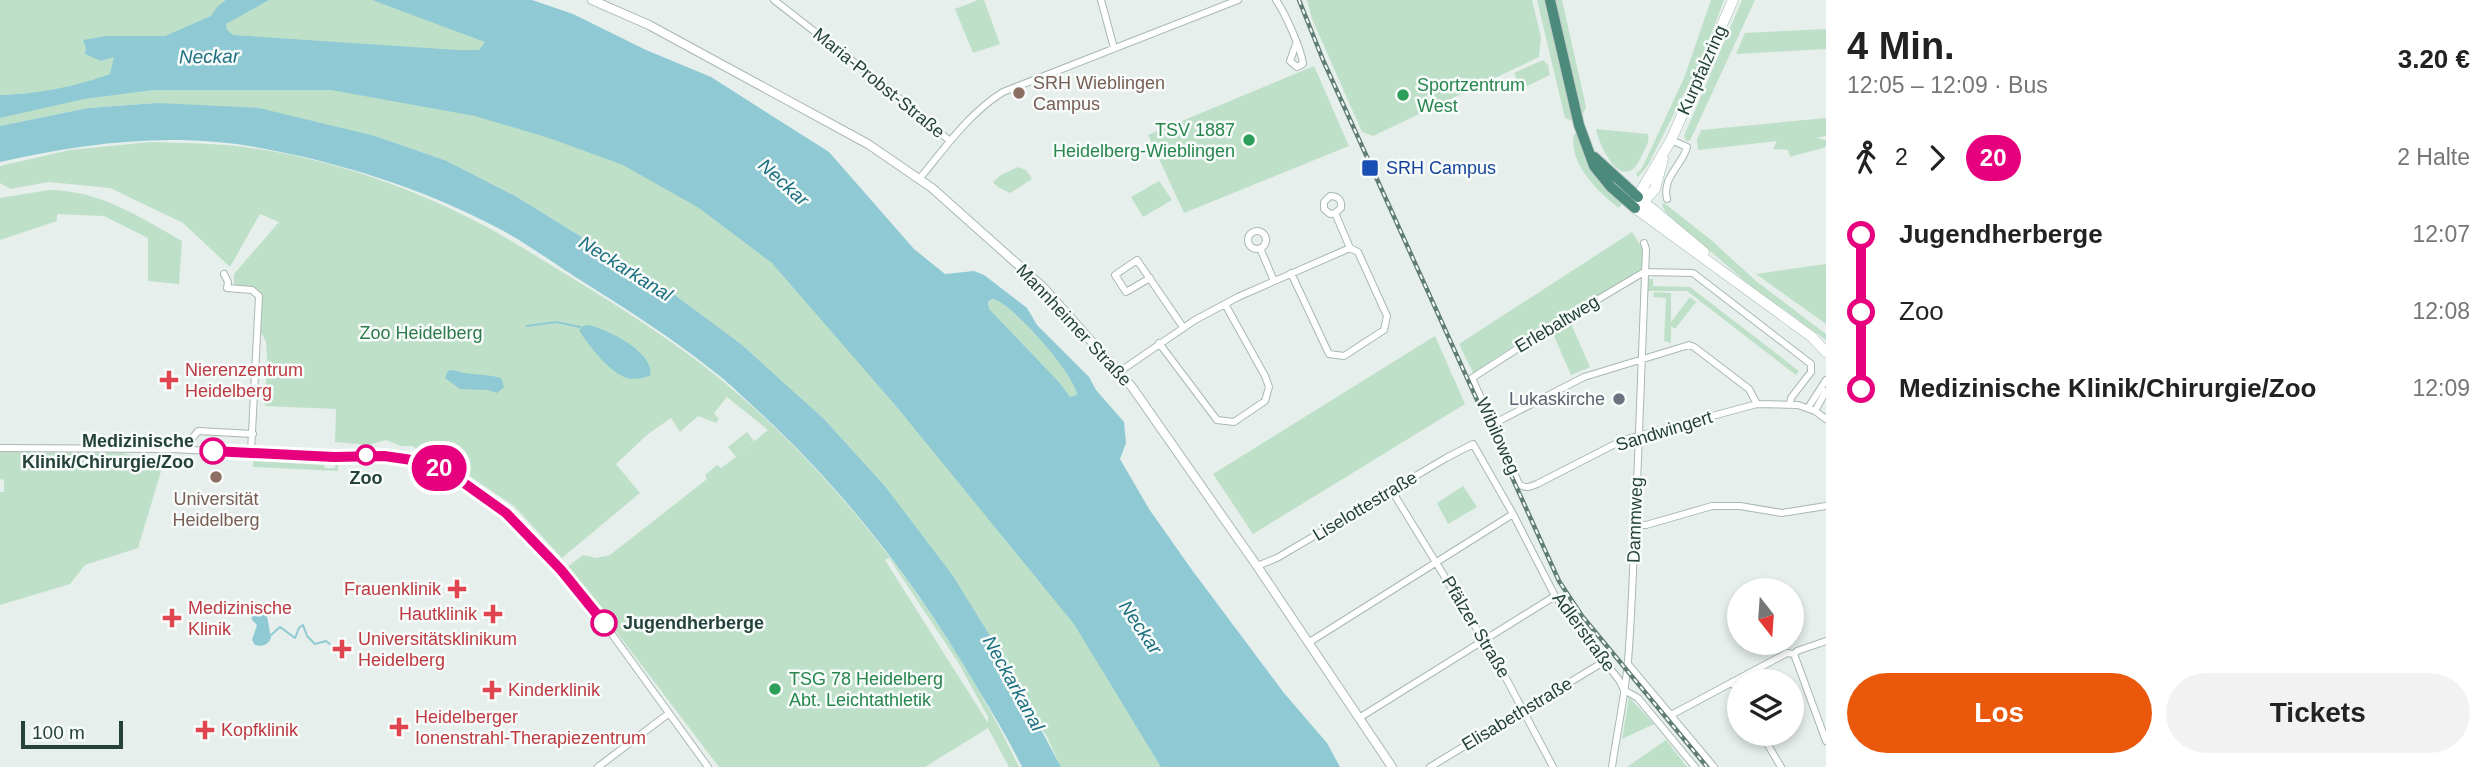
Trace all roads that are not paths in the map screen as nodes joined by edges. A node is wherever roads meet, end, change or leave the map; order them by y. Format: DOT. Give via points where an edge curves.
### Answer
graph roads {
  1 [pos="592,0"];
  2 [pos="774,0"];
  3 [pos="790,0"];
  4 [pos="1101,0"];
  5 [pos="1238,0"];
  6 [pos="1276,0"];
  7 [pos="1550,0"];
  8 [pos="1733,0"];
  9 [pos="782,6"];
  10 [pos="1296,44"];
  11 [pos="1114,48"];
  12 [pos="1671,140"];
  13 [pos="950,141"];
  14 [pos="1590,153"];
  15 [pos="1664,154"];
  16 [pos="920,178"];
  17 [pos="1648,178"];
  18 [pos="1623,185"];
  19 [pos="1655,189"];
  20 [pos="1667,199"];
  21 [pos="1639,202"];
  22 [pos="1335,213"];
  23 [pos="1673,226"];
  24 [pos="1644,243"];
  25 [pos="1260,248"];
  26 [pos="1350,248"];
  27 [pos="1644,272"];
  28 [pos="1291,273"];
  29 [pos="224,274"];
  30 [pos="1150,278"];
  31 [pos="1274,281"];
  32 [pos="1752,293"];
  33 [pos="1225,304"];
  34 [pos="1183,327"];
  35 [pos="1812,337"];
  36 [pos="1159,343"];
  37 [pos="1826,344"];
  38 [pos="1826,352"];
  39 [pos="1642,360"];
  40 [pos="1119,372"];
  41 [pos="1472,378"];
  42 [pos="1826,380"];
  43 [pos="1826,391"];
  44 [pos="1790,403"];
  45 [pos="1757,404"];
  46 [pos="1811,409"];
  47 [pos="1826,419"];
  48 [pos="1493,424"];
  49 [pos="253,434"];
  50 [pos="1638,436"];
  51 [pos="1473,444"];
  52 [pos="0,448"];
  53 [pos="184,449"];
  54 [pos="251,452"];
  55 [pos="1528,488"];
  56 [pos="1392,491"];
  57 [pos="1826,506"];
  58 [pos="1513,514"];
  59 [pos="1635,525"];
  60 [pos="1437,562"];
  61 [pos="1257,566"];
  62 [pos="1555,596"];
  63 [pos="1484,641"];
  64 [pos="1826,641"];
  65 [pos="1308,643"];
  66 [pos="1804,649"];
  67 [pos="1783,655"];
  68 [pos="1794,655"];
  69 [pos="1605,661"];
  70 [pos="1628,665"];
  71 [pos="1756,669"];
  72 [pos="1727,684"];
  73 [pos="1624,690"];
  74 [pos="1524,710"];
  75 [pos="668,714"];
  76 [pos="1671,715"];
  77 [pos="1359,718"];
  78 [pos="1826,741"];
  79 [pos="1769,746"];
  80 [pos="598,767"];
  81 [pos="708,767"];
  82 [pos="1392,767"];
  83 [pos="1430,767"];
  84 [pos="1553,767"];
  85 [pos="1612,767"];
  86 [pos="1695,767"];
  87 [pos="1714,767"];
  88 [pos="1781,767"];
  1 -- 16 [label="street, Mannheimer Straße" via="649,25 868,144"];
  2 -- 9 [label="street, Maria-Probst-Straße"];
  3 -- 9 [label="street"];
  4 -- 11 [label="street"];
  5 -- 11 [label="street"];
  6 -- 10 [label="street"];
  7 -- 14 [label="highway" via="1579,125"];
  8 -- 12 [label="main road, Kurpfalzring"];
  9 -- 13 [label="street, Maria-Probst-Straße"];
  11 -- 13 [label="street" via="1003,92"];
  12 -- 15 [label="main road, Kurpfalzring"];
  12 -- 20 [label="street" via="1687,147 1670,174"];
  13 -- 16 [label="street"];
  14 -- 18 [label="highway"];
  14 -- 21 [label="highway" via="1600,175"];
  15 -- 17 [label="main road, Kurpfalzring"];
  15 -- 19 [label="main road"];
  16 -- 40 [label="street, Mannheimer Straße" via="1043,287"];
  17 -- 18 [label="main road"];
  17 -- 21 [label="main road, Kurpfalzring"];
  18 -- 21 [label="highway"];
  19 -- 21 [label="main road"];
  19 -- 23 [label="main road" via="1659,206"];
  21 -- 23 [label="main road"];
  21 -- 32 [label="main road"];
  22 -- 26 [label="street"];
  23 -- 32 [label="main road"];
  24 -- 27 [label="street, Dammweg"];
  25 -- 31 [label="street"];
  26 -- 28 [label="street"];
  26 -- 28 [label="street" via="1358,252 1387,316 1384,330 1344,356 1329,354"];
  27 -- 39 [label="street, Dammweg"];
  27 -- 41 [label="street, Erlebaltweg"];
  27 -- 44 [label="street" via="1693,273 1811,364 1811,372"];
  28 -- 31 [label="street"];
  29 -- 49 [label="street" via="227,288 252,290 259,296"];
  30 -- 30 [label="street" via="1136,260 1115,275 1126,292"];
  30 -- 34 [label="street"];
  31 -- 33 [label="street"];
  32 -- 35 [label="main road"];
  33 -- 34 [label="street"];
  33 -- 36 [label="street" via="1269,387 1265,401 1234,422 1217,420"];
  34 -- 36 [label="street"];
  35 -- 37 [label="main road"];
  35 -- 38 [label="main road"];
  36 -- 40 [label="street"];
  39 -- 45 [label="street" via="1692,345 1749,389"];
  39 -- 48 [label="street" via="1584,377"];
  39 -- 50 [label="street, Dammweg"];
  40 -- 61 [label="street, Mannheimer Straße"];
  41 -- 48 [label="street, Wibiloweg"];
  42 -- 46 [label="street"];
  43 -- 46 [label="street"];
  44 -- 45 [label="street, Sandwingert"];
  44 -- 46 [label="street, Sandwingert"];
  45 -- 50 [label="street, Sandwingert"];
  46 -- 47 [label="street, Sandwingert"];
  48 -- 55 [label="street, Wibiloweg" via="1519,484"];
  49 -- 53 [label="street" via="198,431"];
  49 -- 54 [label="street"];
  50 -- 55 [label="street, Sandwingert"];
  50 -- 59 [label="street, Dammweg"];
  51 -- 56 [label="street, Liselottestraße"];
  51 -- 58 [label="street, Adlerstraße"];
  52 -- 53 [label="street"];
  53 -- 54 [label="street"];
  54 -- 75 [label="street" via="384,456 426,462 450,473 506,513 561,570"];
  56 -- 60 [label="street, Pfälzer Straße"];
  56 -- 61 [label="street, Liselottestraße"];
  57 -- 59 [label="street" via="1782,513 1712,506"];
  58 -- 60 [label="street"];
  58 -- 62 [label="street, Adlerstraße"];
  59 -- 70 [label="street, Dammweg"];
  60 -- 63 [label="street, Pfälzer Straße"];
  60 -- 65 [label="street"];
  61 -- 65 [label="street, Mannheimer Straße"];
  62 -- 63 [label="street"];
  62 -- 69 [label="street, Adlerstraße"];
  63 -- 74 [label="street, Pfälzer Straße"];
  63 -- 77 [label="street"];
  64 -- 66 [label="street"];
  65 -- 77 [label="street, Mannheimer Straße"];
  67 -- 71 [label="street"];
  68 -- 78 [label="street"];
  69 -- 73 [label="street, Adlerstraße"];
  69 -- 74 [label="street, Elisabethstraße"];
  70 -- 73 [label="street, Dammweg"];
  70 -- 76 [label="street, Adlerstraße"];
  72 -- 76 [label="street"];
  73 -- 85 [label="street, Dammweg"];
  73 -- 86 [label="street, Adlerstraße" via="1638,698"];
  74 -- 83 [label="street, Elisabethstraße"];
  74 -- 84 [label="street, Pfälzer Straße"];
  75 -- 80 [label="street"];
  75 -- 81 [label="street"];
  76 -- 87 [label="street, Adlerstraße"];
  77 -- 82 [label="street, Mannheimer Straße"];
  79 -- 88 [label="street"];
}
